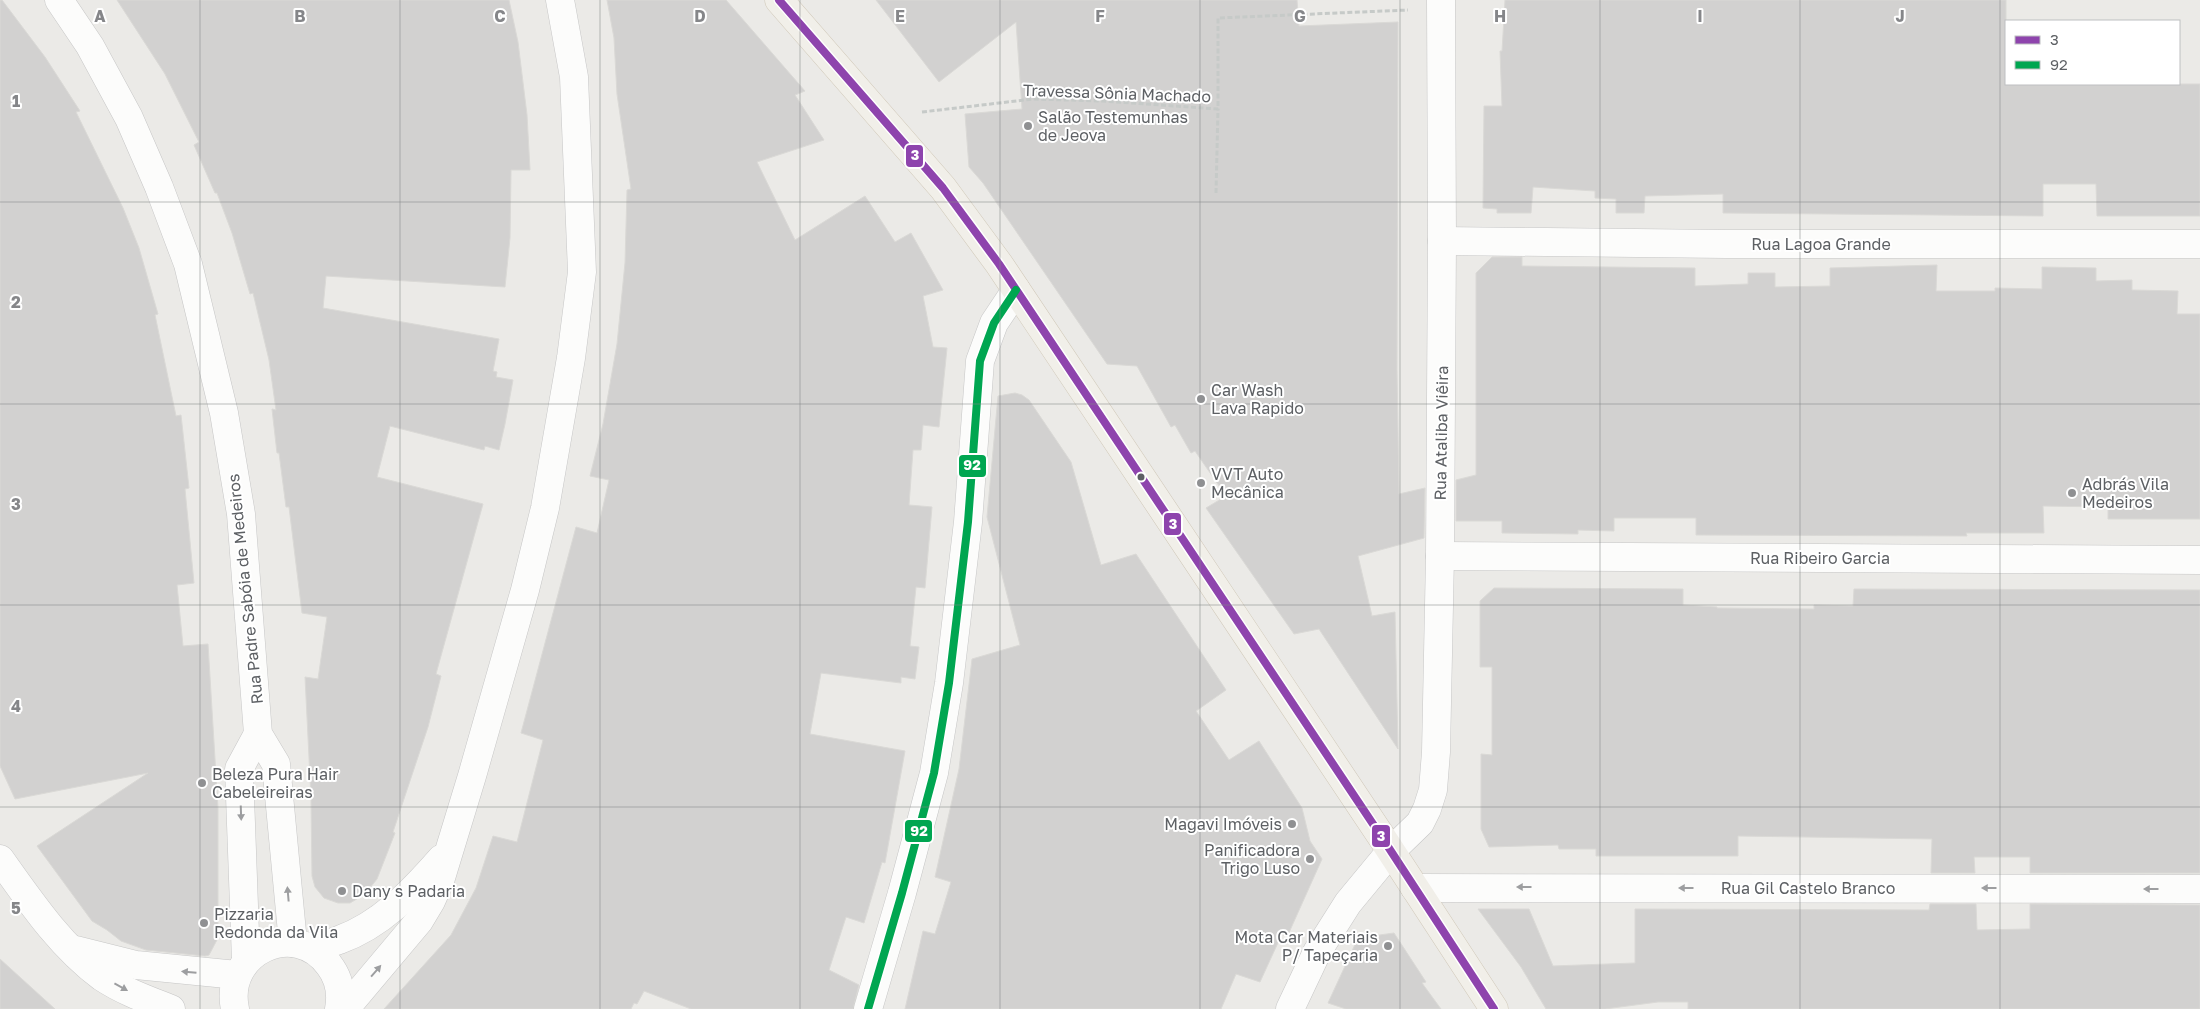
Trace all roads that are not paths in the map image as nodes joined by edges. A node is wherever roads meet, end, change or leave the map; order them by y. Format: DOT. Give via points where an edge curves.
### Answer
graph roads {
  1 [pos="58,0"];
  2 [pos="560,0"];
  3 [pos="779,0"];
  4 [pos="1441,4"];
  5 [pos="1442,241"];
  6 [pos="2200,244"];
  7 [pos="1016,290"];
  8 [pos="1440,556"];
  9 [pos="2200,560"];
  10 [pos="258,734"];
  11 [pos="449,851"];
  12 [pos="1391,852"];
  13 [pos="0,859"];
  14 [pos="1416,888"];
  15 [pos="2200,889"];
  16 [pos="301,945"];
  17 [pos="68,947"];
  18 [pos="242,968"];
  19 [pos="172,1009"];
  20 [pos="235,1009"];
  21 [pos="339,1009"];
  22 [pos="345,1009"];
  23 [pos="868,1009"];
  24 [pos="1290,1009"];
  25 [pos="1494,1009"];
  1 -- 10 [label="street, Rua Padre Sabóia de Medeiros" via="90,46 129,118 188,264 224,413 240,514"];
  2 -- 11 [label="street" via="574,78 581,262 571,358 545,508 525,590"];
  3 -- 7 [label="main road" via="943,188"];
  4 -- 5 [label="street, Rua Ataliba Viêira"];
  5 -- 6 [label="street, Rua Lagoa Grande"];
  5 -- 8 [label="street, Rua Ataliba Viêira"];
  7 -- 12 [label="main road"];
  7 -- 23 [label="street" via="994,323 980,361 968,522 949,683 934,773"];
  8 -- 9 [label="street, Rua Ribeiro Garcia"];
  8 -- 12 [label="street, Rua Ataliba Viêira" via="1433,790 1420,824"];
  16 -- 10 [label="street, Rua Padre Sabóia de Medeiros, one-way" via="276,764"];
  10 -- 18 [label="street, one-way" via="239,769"];
  11 -- 16 [label="street" via="388,914 338,941"];
  22 -- 11 [label="street, one-way" via="418,921 440,881"];
  12 -- 14 [label="main road"];
  12 -- 24 [label="street, Rua Ataliba Viêira" via="1348,903 1317,952"];
  13 -- 17 [label="street"];
  15 -- 14 [label="street, Rua Gil Castelo Branco, one-way"];
  14 -- 25 [label="main road"];
  16 -- 18 [label="street" via="275,944 260,950"];
  16 -- 21 [label="street" via="324,957 334,972 340,989"];
  18 -- 17 [label="street, one-way" via="136,966"];
  17 -- 19 [label="street, one-way" via="103,977"];
  18 -- 20 [label="street" via="234,988"];
}
